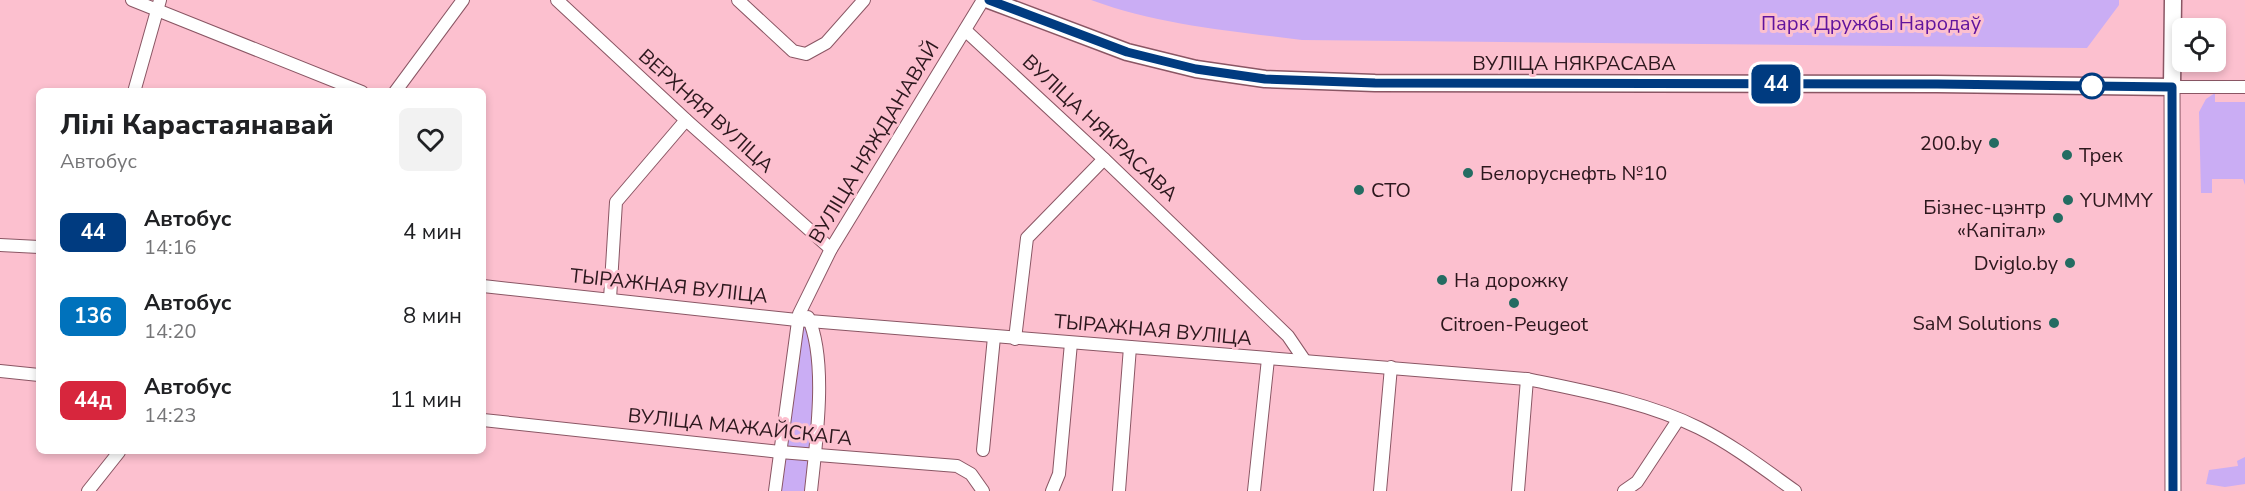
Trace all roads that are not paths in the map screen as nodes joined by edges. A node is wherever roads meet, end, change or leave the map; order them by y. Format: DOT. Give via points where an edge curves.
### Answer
graph roads {
  1 [pos="132,0"];
  2 [pos="463,0"];
  3 [pos="557,0"];
  4 [pos="738,0"];
  5 [pos="864,0"];
  6 [pos="983,0"];
  7 [pos="989,0"];
  8 [pos="2173,0"];
  9 [pos="159,5"];
  10 [pos="965,30"];
  11 [pos="2172,87"];
  12 [pos="2245,87"];
  13 [pos="135,88"];
  14 [pos="353,88"];
  15 [pos="398,88"];
  16 [pos="686,120"];
  17 [pos="1104,159"];
  18 [pos="0,245"];
  19 [pos="36,247"];
  20 [pos="831,249"];
  21 [pos="486,286"];
  22 [pos="610,298"];
  23 [pos="803,306"];
  24 [pos="797,320"];
  25 [pos="810,321"];
  26 [pos="994,337"];
  27 [pos="1015,339"];
  28 [pos="1071,343"];
  29 [pos="1130,347"];
  30 [pos="1268,359"];
  31 [pos="1305,361"];
  32 [pos="1391,367"];
  33 [pos="0,371"];
  34 [pos="36,375"];
  35 [pos="1527,379"];
  36 [pos="486,420"];
  37 [pos="1678,420"];
  38 [pos="983,450"];
  39 [pos="780,452"];
  40 [pos="117,454"];
  41 [pos="815,455"];
  42 [pos="88,491"];
  43 [pos="775,491"];
  44 [pos="811,491"];
  45 [pos="983,491"];
  46 [pos="1052,491"];
  47 [pos="1119,491"];
  48 [pos="1254,491"];
  49 [pos="1380,491"];
  50 [pos="1518,491"];
  51 [pos="1624,491"];
  52 [pos="1795,491"];
  53 [pos="2173,491"];
  1 -- 9 [label="street"];
  2 -- 15 [label="street"];
  3 -- 16 [label="street, ВЕРХНЯЯ ВУЛІЦА"];
  4 -- 5 [label="street" via="793,51 806,54 826,43"];
  6 -- 10 [label="street, ВУЛІЦА НЯЖДАНАВАЙ"];
  7 -- 11 [label="main road, ВУЛІЦА НЯКРАСАВА" via="1127,52 1196,69 1265,79 1375,83"];
  8 -- 11 [label="main road"];
  9 -- 13 [label="street"];
  9 -- 14 [label="street"];
  10 -- 17 [label="street, ВУЛІЦА НЯКРАСАВА"];
  10 -- 20 [label="street, ВУЛІЦА НЯЖДАНАВАЙ"];
  11 -- 12 [label="street"];
  11 -- 53 [label="street"];
  16 -- 20 [label="street, ВЕРХНЯЯ ВУЛІЦА"];
  16 -- 22 [label="street" via="616,202"];
  17 -- 27 [label="street" via="1027,238"];
  17 -- 31 [label="street, ВУЛІЦА НЯКРАСАВА" via="1288,336"];
  18 -- 19 [label="street"];
  20 -- 23 [label="street, ВУЛІЦА НЯЖДАНАВАЙ"];
  21 -- 22 [label="street, ТЫРАЖНАЯ ВУЛІЦА"];
  22 -- 24 [label="street, ТЫРАЖНАЯ ВУЛІЦА"];
  23 -- 24 [label="street, ВУЛІЦА НЯЖДАНАВАЙ"];
  23 -- 25 [label="street"];
  24 -- 25 [label="street, ТЫРАЖНАЯ ВУЛІЦА"];
  24 -- 39 [label="street, ВУЛІЦА НЯЖДАНАВАЙ"];
  25 -- 26 [label="street, ТЫРАЖНАЯ ВУЛІЦА"];
  25 -- 41 [label="street" via="818,356"];
  26 -- 27 [label="street, ТЫРАЖНАЯ ВУЛІЦА"];
  26 -- 38 [label="street"];
  27 -- 28 [label="street, ТЫРАЖНАЯ ВУЛІЦА"];
  28 -- 29 [label="street, ТЫРАЖНАЯ ВУЛІЦА"];
  28 -- 46 [label="street" via="1059,474"];
  29 -- 30 [label="street, ТЫРАЖНАЯ ВУЛІЦА"];
  29 -- 47 [label="street"];
  30 -- 31 [label="street, ТЫРАЖНАЯ ВУЛІЦА"];
  30 -- 48 [label="street"];
  31 -- 32 [label="street, ТЫРАЖНАЯ ВУЛІЦА"];
  32 -- 35 [label="street, ТЫРАЖНАЯ ВУЛІЦА"];
  32 -- 49 [label="street"];
  33 -- 34 [label="street"];
  35 -- 37 [label="street, ТЫРАЖНАЯ ВУЛІЦА"];
  35 -- 50 [label="street"];
  36 -- 39 [label="street, ВУЛІЦА МАЖАЙСКАГА"];
  37 -- 51 [label="street" via="1637,482"];
  37 -- 52 [label="street, ТЫРАЖНАЯ ВУЛІЦА" via="1730,446"];
  39 -- 41 [label="street, ВУЛІЦА МАЖАЙСКАГА"];
  39 -- 43 [label="street, ВУЛІЦА НЯЖДАНАВАЙ"];
  40 -- 42 [label="street"];
  41 -- 44 [label="street"];
  41 -- 45 [label="street, ВУЛІЦА МАЖАЙСКАГА" via="957,466 971,474"];
}
